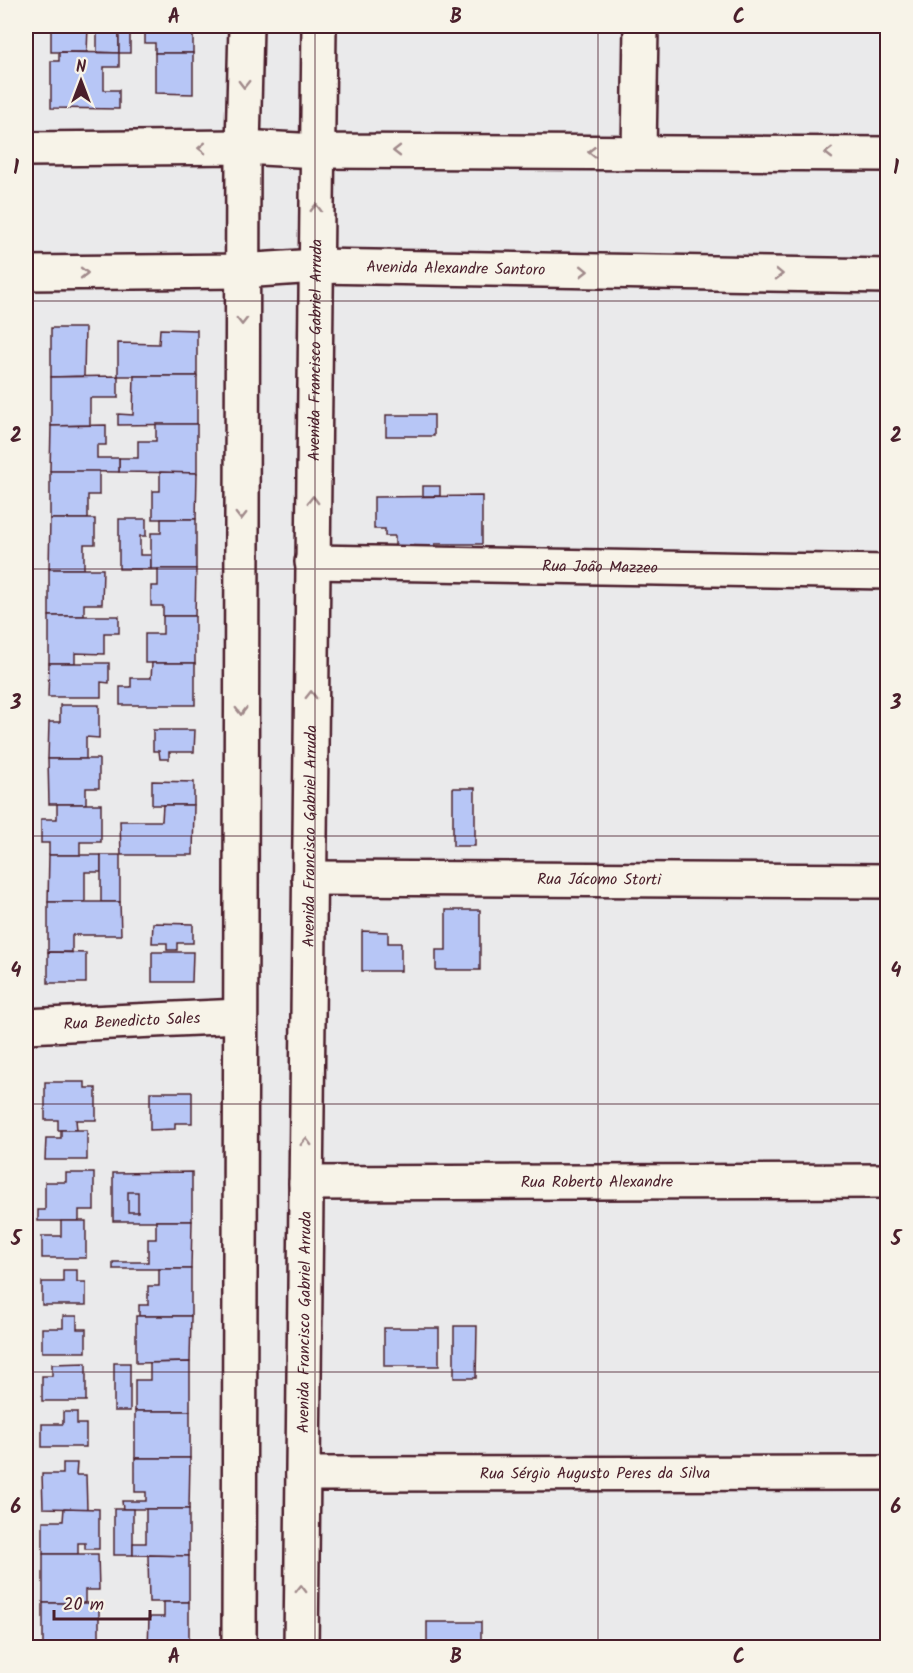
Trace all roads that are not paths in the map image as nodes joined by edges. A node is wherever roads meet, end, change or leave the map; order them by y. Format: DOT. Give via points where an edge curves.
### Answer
graph roads {
  1 [pos="246,26"];
  2 [pos="320,26"];
  3 [pos="641,26"];
  4 [pos="243,147"];
  5 [pos="26,149"];
  6 [pos="317,151"];
  7 [pos="639,152"];
  8 [pos="888,154"];
  9 [pos="316,266"];
  10 [pos="242,271"];
  11 [pos="26,273"];
  12 [pos="888,276"];
  13 [pos="312,562"];
  14 [pos="888,572"];
  15 [pos="309,879"];
  16 [pos="888,881"];
  17 [pos="240,1016"];
  18 [pos="26,1026"];
  19 [pos="888,1181"];
  20 [pos="306,1183"];
  21 [pos="888,1473"];
  22 [pos="303,1474"];
  23 [pos="239,1647"];
  24 [pos="301,1647"];
  1 -- 4 [label="street, one-way"];
  2 -- 6 [label="street, Avenida Francisco Gabriel Arruda"];
  3 -- 7 [label="street"];
  4 -- 5 [label="street, one-way"];
  4 -- 6 [label="street"];
  4 -- 10 [label="street"];
  7 -- 6 [label="street, one-way"];
  9 -- 6 [label="street, Avenida Francisco Gabriel Arruda, one-way"];
  8 -- 7 [label="street, one-way"];
  9 -- 10 [label="street, Avenida Alexandre Santoro"];
  9 -- 12 [label="street, Avenida Alexandre Santoro, one-way"];
  13 -- 9 [label="street, Avenida Francisco Gabriel Arruda, one-way"];
  11 -- 10 [label="street, Avenida Alexandre Santoro, one-way"];
  10 -- 17 [label="street, one-way"];
  13 -- 14 [label="street, Rua João Mazzeo"];
  15 -- 13 [label="street, Avenida Francisco Gabriel Arruda, one-way"];
  15 -- 16 [label="street, Rua Jácomo Storti"];
  20 -- 15 [label="street, Avenida Francisco Gabriel Arruda, one-way"];
  17 -- 18 [label="street, Rua Benedicto Sales"];
  17 -- 23 [label="street"];
  19 -- 20 [label="street, Rua Roberto Alexandre"];
  20 -- 22 [label="street, Avenida Francisco Gabriel Arruda"];
  21 -- 22 [label="street, Rua Sérgio Augusto Peres da Silva"];
  24 -- 22 [label="street, Avenida Francisco Gabriel Arruda, one-way"];
}
